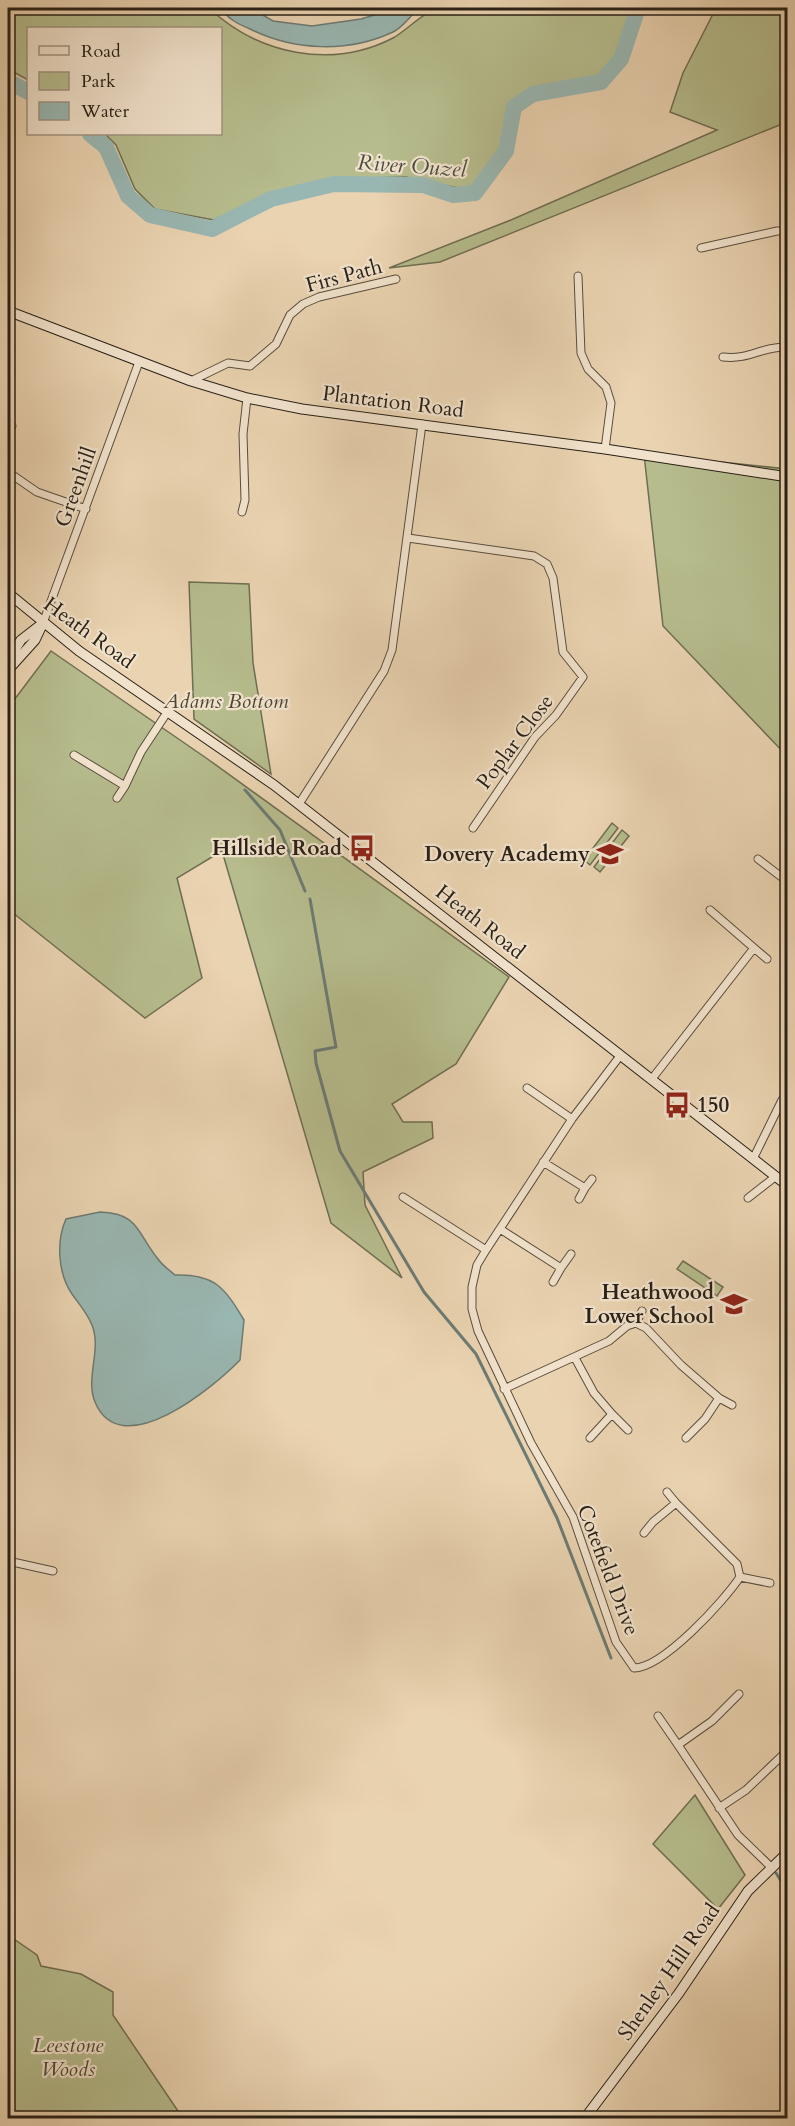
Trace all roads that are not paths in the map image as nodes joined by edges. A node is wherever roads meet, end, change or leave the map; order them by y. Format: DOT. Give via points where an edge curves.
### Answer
graph roads {
  1 [pos="788,231"];
  2 [pos="701,248"];
  3 [pos="578,276"];
  4 [pos="396,279"];
  5 [pos="8,311"];
  6 [pos="788,347"];
  7 [pos="723,357"];
  8 [pos="139,362"];
  9 [pos="191,381"];
  10 [pos="247,398"];
  11 [pos="422,424"];
  12 [pos="605,449"];
  13 [pos="8,472"];
  14 [pos="788,477"];
  15 [pos="86,509"];
  16 [pos="242,512"];
  17 [pos="408,538"];
  18 [pos="8,593"];
  19 [pos="43,623"];
  20 [pos="8,660"];
  21 [pos="8,670"];
  22 [pos="168,711"];
  23 [pos="74,754"];
  24 [pos="125,786"];
  25 [pos="117,798"];
  26 [pos="299,804"];
  27 [pos="473,828"];
  28 [pos="758,859"];
  29 [pos="788,882"];
  30 [pos="710,910"];
  31 [pos="753,948"];
  32 [pos="767,959"];
  33 [pos="620,1056"];
  34 [pos="651,1080"];
  35 [pos="527,1088"];
  36 [pos="782,1100"];
  37 [pos="572,1119"];
  38 [pos="753,1159"];
  39 [pos="543,1162"];
  40 [pos="776,1177"];
  41 [pos="592,1179"];
  42 [pos="788,1186"];
  43 [pos="585,1188"];
  44 [pos="403,1197"];
  45 [pos="748,1198"];
  46 [pos="579,1199"];
  47 [pos="500,1229"];
  48 [pos="486,1250"];
  49 [pos="572,1254"];
  50 [pos="561,1268"];
  51 [pos="553,1282"];
  52 [pos="642,1311"];
  53 [pos="636,1323"];
  54 [pos="575,1358"];
  55 [pos="504,1389"];
  56 [pos="719,1398"];
  57 [pos="732,1405"];
  58 [pos="612,1414"];
  59 [pos="628,1430"];
  60 [pos="591,1438"];
  61 [pos="686,1438"];
  62 [pos="667,1492"];
  63 [pos="676,1503"];
  64 [pos="644,1533"];
  65 [pos="8,1561"];
  66 [pos="53,1571"];
  67 [pos="740,1577"];
  68 [pos="770,1583"];
  69 [pos="739,1694"];
  70 [pos="658,1716"];
  71 [pos="678,1745"];
  72 [pos="788,1750"];
  73 [pos="719,1808"];
  74 [pos="788,1852"];
  75 [pos="771,1867"];
  76 [pos="585,2118"];
  1 -- 2 [label="street"];
  3 -- 12 [label="street" via="581,353 588,369 606,387 611,403"];
  4 -- 9 [label="street, Firs Path" via="303,304 290,315 276,344 250,366 228,363"];
  5 -- 8 [label="street, Plantation Road"];
  6 -- 7 [label="street" via="763,350 741,359"];
  8 -- 9 [label="street, Plantation Road"];
  8 -- 15 [label="street, Greenhill"];
  9 -- 10 [label="street, Plantation Road"];
  10 -- 11 [label="street, Plantation Road"];
  10 -- 16 [label="street"];
  11 -- 12 [label="street, Plantation Road"];
  11 -- 17 [label="street"];
  12 -- 14 [label="street, Plantation Road"];
  13 -- 15 [label="street" via="37,492"];
  15 -- 19 [label="street, Greenhill"];
  17 -- 26 [label="street" via="392,650 384,671"];
  17 -- 27 [label="street, Poplar Close" via="534,556 547,564 553,578 563,652 586,679 535,737"];
  18 -- 19 [label="street, Heath Road"];
  19 -- 20 [label="street" via="21,640"];
  19 -- 21 [label="street" via="35,640"];
  19 -- 22 [label="street, Heath Road"];
  22 -- 24 [label="street" via="141,752"];
  22 -- 26 [label="street, Heath Road"];
  23 -- 24 [label="street"];
  24 -- 25 [label="street"];
  26 -- 33 [label="street, Heath Road"];
  28 -- 29 [label="street"];
  30 -- 31 [label="street"];
  31 -- 32 [label="street"];
  31 -- 34 [label="street"];
  33 -- 34 [label="street, Heath Road"];
  33 -- 37 [label="street, Cotefield Drive"];
  34 -- 38 [label="street, Heath Road"];
  35 -- 37 [label="street"];
  36 -- 38 [label="street"];
  37 -- 39 [label="street, Cotefield Drive"];
  38 -- 40 [label="street, Heath Road"];
  39 -- 43 [label="street"];
  39 -- 47 [label="street, Cotefield Drive"];
  40 -- 42 [label="street, Heath Road"];
  40 -- 45 [label="street"];
  41 -- 43 [label="street"];
  43 -- 46 [label="street"];
  44 -- 48 [label="street"];
  47 -- 48 [label="street, Cotefield Drive"];
  47 -- 50 [label="street"];
  48 -- 55 [label="street, Cotefield Drive" via="477,1265 472,1309"];
  49 -- 50 [label="street"];
  50 -- 51 [label="street"];
  52 -- 53 [label="street"];
  53 -- 54 [label="street"];
  53 -- 56 [label="street"];
  54 -- 55 [label="street"];
  54 -- 58 [label="street" via="594,1393"];
  55 -- 67 [label="street, Cotefield Drive" via="573,1517 616,1641 634,1668 642,1668 676,1645"];
  56 -- 57 [label="street"];
  56 -- 61 [label="street"];
  58 -- 59 [label="street"];
  58 -- 60 [label="street"];
  62 -- 63 [label="street"];
  63 -- 64 [label="street"];
  63 -- 67 [label="street" via="737,1564"];
  65 -- 66 [label="street"];
  67 -- 68 [label="street"];
  69 -- 71 [label="street"];
  70 -- 71 [label="street"];
  71 -- 73 [label="street"];
  72 -- 73 [label="street" via="746,1790"];
  73 -- 75 [label="street" via="738,1835"];
  74 -- 75 [label="street, Shenley Hill Road"];
  75 -- 76 [label="street, Shenley Hill Road" via="748,1891 680,1993"];
}
